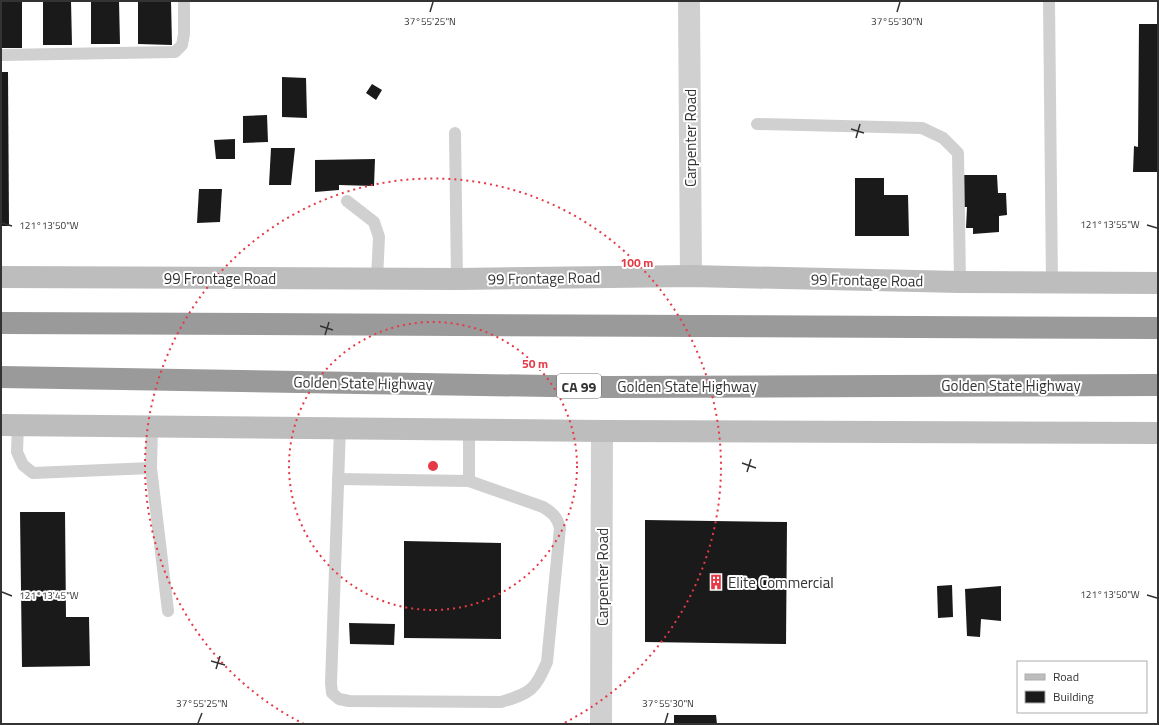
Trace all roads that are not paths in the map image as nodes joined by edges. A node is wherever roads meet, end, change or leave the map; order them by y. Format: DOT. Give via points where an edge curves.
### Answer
graph roads {
  1 [pos="184,1"];
  2 [pos="689,1"];
  3 [pos="1049,1"];
  4 [pos="1,55"];
  5 [pos="756,124"];
  6 [pos="455,133"];
  7 [pos="347,201"];
  8 [pos="691,276"];
  9 [pos="1,277"];
  10 [pos="377,279"];
  11 [pos="457,279"];
  12 [pos="960,282"];
  13 [pos="1052,283"];
  14 [pos="1158,284"];
  15 [pos="1,323"];
  16 [pos="1158,328"];
  17 [pos="1,377"];
  18 [pos="1158,385"];
  19 [pos="9,425"];
  20 [pos="152,427"];
  21 [pos="340,428"];
  22 [pos="469,430"];
  23 [pos="602,431"];
  24 [pos="1158,433"];
  25 [pos="151,468"];
  26 [pos="338,479"];
  27 [pos="469,481"];
  28 [pos="168,611"];
  29 [pos="602,724"];
  1 -- 4 [label="lane" via="184,34 182,45 175,52"];
  2 -- 8 [label="street, Carpenter Road"];
  3 -- 13 [label="lane"];
  5 -- 12 [label="lane" via="922,128 943,138 958,153"];
  6 -- 11 [label="lane"];
  7 -- 10 [label="lane" via="374,222 379,237"];
  8 -- 11 [label="street, 99 Frontage Road"];
  8 -- 12 [label="street, 99 Frontage Road"];
  9 -- 10 [label="street, 99 Frontage Road"];
  10 -- 11 [label="street, 99 Frontage Road"];
  12 -- 13 [label="street, 99 Frontage Road"];
  13 -- 14 [label="street, 99 Frontage Road"];
  15 -- 16 [label="highway"];
  17 -- 18 [label="highway, Golden State Highway / CA 99" via="607,387"];
  19 -- 20 [label="street"];
  19 -- 25 [label="lane" via="23,465 33,473"];
  20 -- 21 [label="street"];
  20 -- 25 [label="lane"];
  21 -- 22 [label="street"];
  21 -- 26 [label="lane"];
  22 -- 23 [label="street"];
  22 -- 27 [label="lane"];
  23 -- 24 [label="street"];
  23 -- 29 [label="street, Carpenter Road"];
  25 -- 28 [label="lane"];
  26 -- 27 [label="lane"];
  26 -- 27 [label="lane" via="330,683 332,693 339,699 349,701 502,702 525,694 539,681 547,662 560,528 557,519 543,507"];
}
